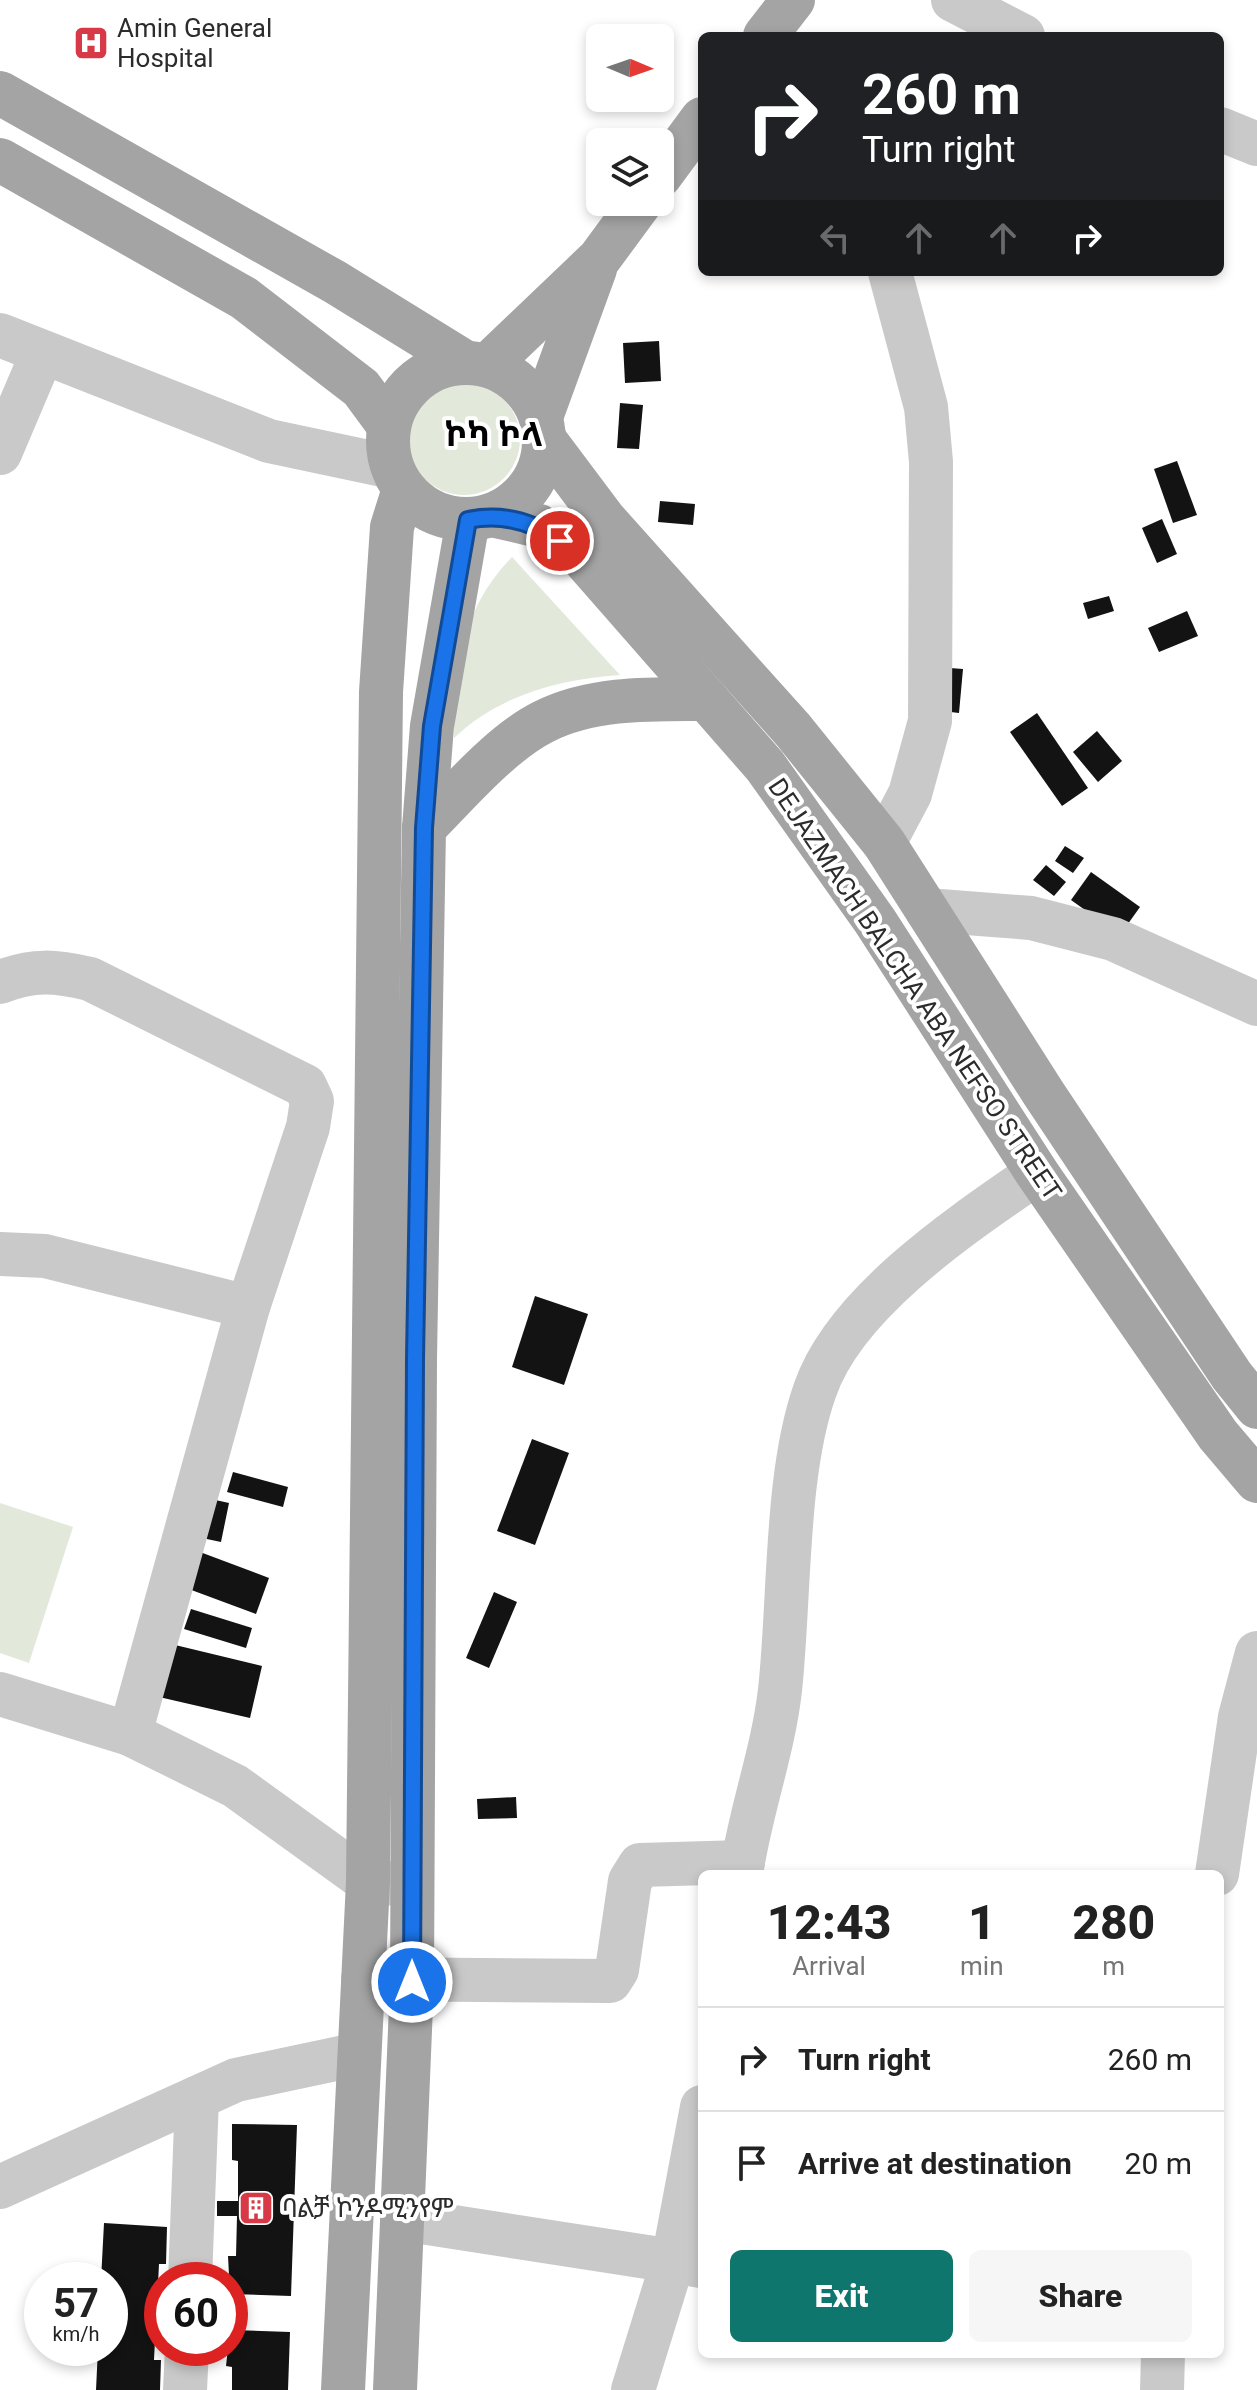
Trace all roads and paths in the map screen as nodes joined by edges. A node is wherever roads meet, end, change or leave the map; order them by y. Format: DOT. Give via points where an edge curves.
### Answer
graph roads {
  1 [pos="953,0"];
  2 [pos="1015,32"];
  3 [pos="0,93"];
  4 [pos="698,124"];
  5 [pos="1224,131"];
  6 [pos="1257,144"];
  7 [pos="674,157"];
  8 [pos="0,160"];
  9 [pos="631,216"];
  10 [pos="599,259"];
  11 [pos="891,276"];
  12 [pos="0,335"];
  13 [pos="42,354"];
  14 [pos="475,363"];
  15 [pos="542,428"];
  16 [pos="0,453"];
  17 [pos="395,461"];
  18 [pos="480,517"];
  19 [pos="706,699"];
  20 [pos="424,828"];
  21 [pos="884,843"];
  22 [pos="927,910"];
  23 [pos="0,982"];
  24 [pos="1257,1004"];
  25 [pos="1037,1173"];
  26 [pos="0,1254"];
  27 [pos="248,1307"];
  28 [pos="1257,1407"];
  29 [pos="1257,1481"];
  30 [pos="1257,1653"];
  31 [pos="0,1694"];
  32 [pos="130,1734"];
  33 [pos="742,1868"];
  34 [pos="1218,1870"];
  35 [pos="368,1882"];
  36 [pos="412,1884"];
  37 [pos="363,1979"];
  38 [pos="412,1982"];
  39 [pos="359,2054"];
  40 [pos="197,2098"];
  41 [pos="698,2149"];
  42 [pos="0,2187"];
  43 [pos="402,2219"];
  44 [pos="191,2262"];
  45 [pos="687,2264"];
  46 [pos="1163,2358"];
  47 [pos="186,2366"];
  48 [pos="185,2390"];
  49 [pos="343,2390"];
  50 [pos="395,2390"];
  51 [pos="633,2390"];
  52 [pos="1162,2390"];
  1 -- 2 [label="street"];
  3 -- 14 [label="main road"];
  4 -- 7 [label="main road"];
  5 -- 6 [label="street"];
  8 -- 17 [label="main road" via="244,298 361,388"];
  9 -- 10 [label="main road"];
  10 -- 14 [label="main road"];
  10 -- 15 [label="main road"];
  11 -- 21 [label="street" via="926,407 931,462 930,721 910,794"];
  12 -- 13 [label="street"];
  13 -- 16 [label="street"];
  13 -- 17 [label="street" via="269,441"];
  14 -- 15 [label="main road" via="511,376 530,394"];
  14 -- 17 [label="main road" via="437,367 415,380 398,401"];
  15 -- 18 [label="main road" via="541,463 531,485 514,503"];
  15 -- 21 [label="main road, DEJAZMACH BALCHA ABA NEFSO STREET" via="604,519 793,730"];
  17 -- 18 [label="main road" via="421,506 444,516"];
  17 -- 35 [label="main road" via="381,692"];
  18 -- 19 [label="main road, DEJAZMACH BALCHA ABA NEFSO STREET" via="539,526 581,556"];
  18 -- 20 [label="main road" via="432,726"];
  19 -- 20 [label="main road" via="609,702 543,722 487,764"];
  19 -- 25 [label="main road, DEJAZMACH BALCHA ABA NEFSO STREET" via="765,766 875,921"];
  20 -- 36 [label="main road"];
  21 -- 22 [label="main road, DEJAZMACH BALCHA ABA NEFSO STREET"];
  22 -- 24 [label="street" via="1031,918 1113,939"];
  22 -- 28 [label="main road, DEJAZMACH BALCHA ABA NEFSO STREET" via="1060,1119"];
  23 -- 27 [label="street" via="52,970 90,979 305,1086 312,1101 308,1127"];
  25 -- 29 [label="main road, DEJAZMACH BALCHA ABA NEFSO STREET" via="1218,1435"];
  25 -- 33 [label="street" via="932,1246 845,1334 815,1389 798,1470 780,1694"];
  26 -- 27 [label="street" via="45,1256"];
  27 -- 32 [label="street"];
  30 -- 34 [label="street" via="1240,1717"];
  31 -- 32 [label="street"];
  32 -- 35 [label="street" via="235,1786"];
  33 -- 38 [label="street" via="640,1865 630,1881 617,1970 610,1981"];
  35 -- 36 [label="street"];
  35 -- 37 [label="main road"];
  36 -- 38 [label="main road"];
  37 -- 38 [label="street"];
  37 -- 39 [label="main road"];
  38 -- 43 [label="main road"];
  39 -- 40 [label="street" via="236,2080"];
  39 -- 49 [label="main road"];
  40 -- 42 [label="street"];
  40 -- 44 [label="street"];
  41 -- 45 [label="street"];
  43 -- 45 [label="street"];
  43 -- 50 [label="main road"];
  45 -- 51 [label="street"];
  46 -- 52 [label="street"];
  47 -- 48 [label="street"];
}
